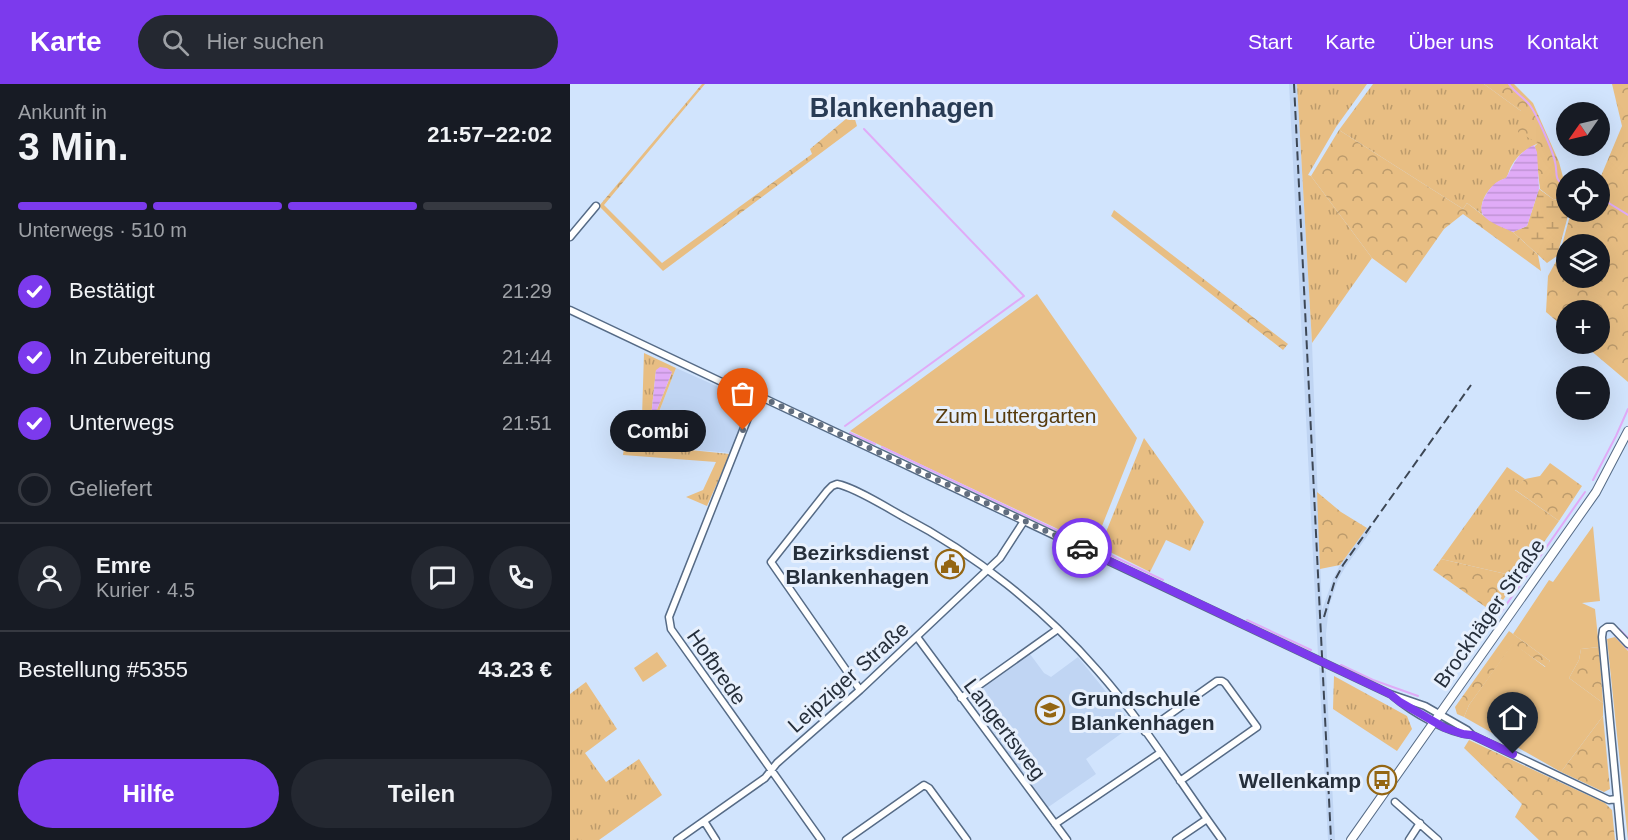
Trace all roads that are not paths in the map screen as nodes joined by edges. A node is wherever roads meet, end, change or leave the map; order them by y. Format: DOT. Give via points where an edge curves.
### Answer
graph roads {
  1 [pos="596,206"];
  2 [pos="570,237"];
  3 [pos="570,310"];
  4 [pos="757,395"];
  5 [pos="1628,431"];
  6 [pos="1024,520"];
  7 [pos="987,570"];
  8 [pos="1058,629"];
  9 [pos="916,637"];
  10 [pos="1628,644"];
  11 [pos="860,690"];
  12 [pos="1390,694"];
  13 [pos="962,698"];
  14 [pos="1441,714"];
  15 [pos="1434,722"];
  16 [pos="1145,732"];
  17 [pos="1472,735"];
  18 [pos="1160,753"];
  19 [pos="770,771"];
  20 [pos="1180,781"];
  21 [pos="1616,799"];
  22 [pos="1395,802"];
  23 [pos="1207,819"];
  24 [pos="704,820"];
  25 [pos="1420,823"];
  26 [pos="1055,824"];
  27 [pos="677,840"];
  28 [pos="716,840"];
  29 [pos="821,840"];
  30 [pos="846,840"];
  31 [pos="967,840"];
  32 [pos="1067,840"];
  33 [pos="1176,840"];
  34 [pos="1222,840"];
  35 [pos="1351,840"];
  36 [pos="1409,840"];
  37 [pos="1438,840"];
  38 [pos="1620,840"];
  1 -- 2 [label="street"];
  3 -- 4 [label="street"];
  4 -- 6 [label="street"];
  4 -- 19 [label="street, Hofbrede" via="668,623"];
  5 -- 14 [label="main road, Brockhäger Straße" via="1596,492"];
  6 -- 7 [label="street, Leipziger Straße" via="1000,558"];
  6 -- 12 [label="street"];
  7 -- 8 [label="street"];
  7 -- 9 [label="street, Leipziger Straße"];
  7 -- 11 [label="street" via="925,527 841,485 832,486 771,562"];
  8 -- 13 [label="street"];
  8 -- 16 [label="street" via="1098,671"];
  9 -- 11 [label="street, Leipziger Straße"];
  9 -- 13 [label="street, Langertsweg"];
  10 -- 21 [label="street" via="1612,627 1602,630"];
  11 -- 19 [label="street, Leipziger Straße"];
  12 -- 14 [label="street"];
  12 -- 15 [label="street"];
  13 -- 26 [label="street, Langertsweg"];
  14 -- 15 [label="main road, Brockhäger Straße"];
  14 -- 17 [label="street"];
  15 -- 17 [label="street"];
  15 -- 35 [label="main road, Brockhäger Straße"];
  16 -- 18 [label="street"];
  16 -- 20 [label="street" via="1217,681 1225,683 1257,726"];
  17 -- 21 [label="street" via="1609,800"];
  18 -- 20 [label="street"];
  18 -- 26 [label="street"];
  19 -- 24 [label="street, Leipziger Straße"];
  19 -- 29 [label="street, Hofbrede"];
  20 -- 23 [label="street"];
  21 -- 38 [label="street"];
  22 -- 25 [label="street"];
  23 -- 33 [label="street"];
  23 -- 34 [label="street"];
  24 -- 27 [label="street, Leipziger Straße"];
  24 -- 28 [label="street"];
  25 -- 36 [label="street"];
  25 -- 37 [label="street"];
  26 -- 32 [label="street, Langertsweg"];
  30 -- 31 [label="street" via="924,785"];
}
